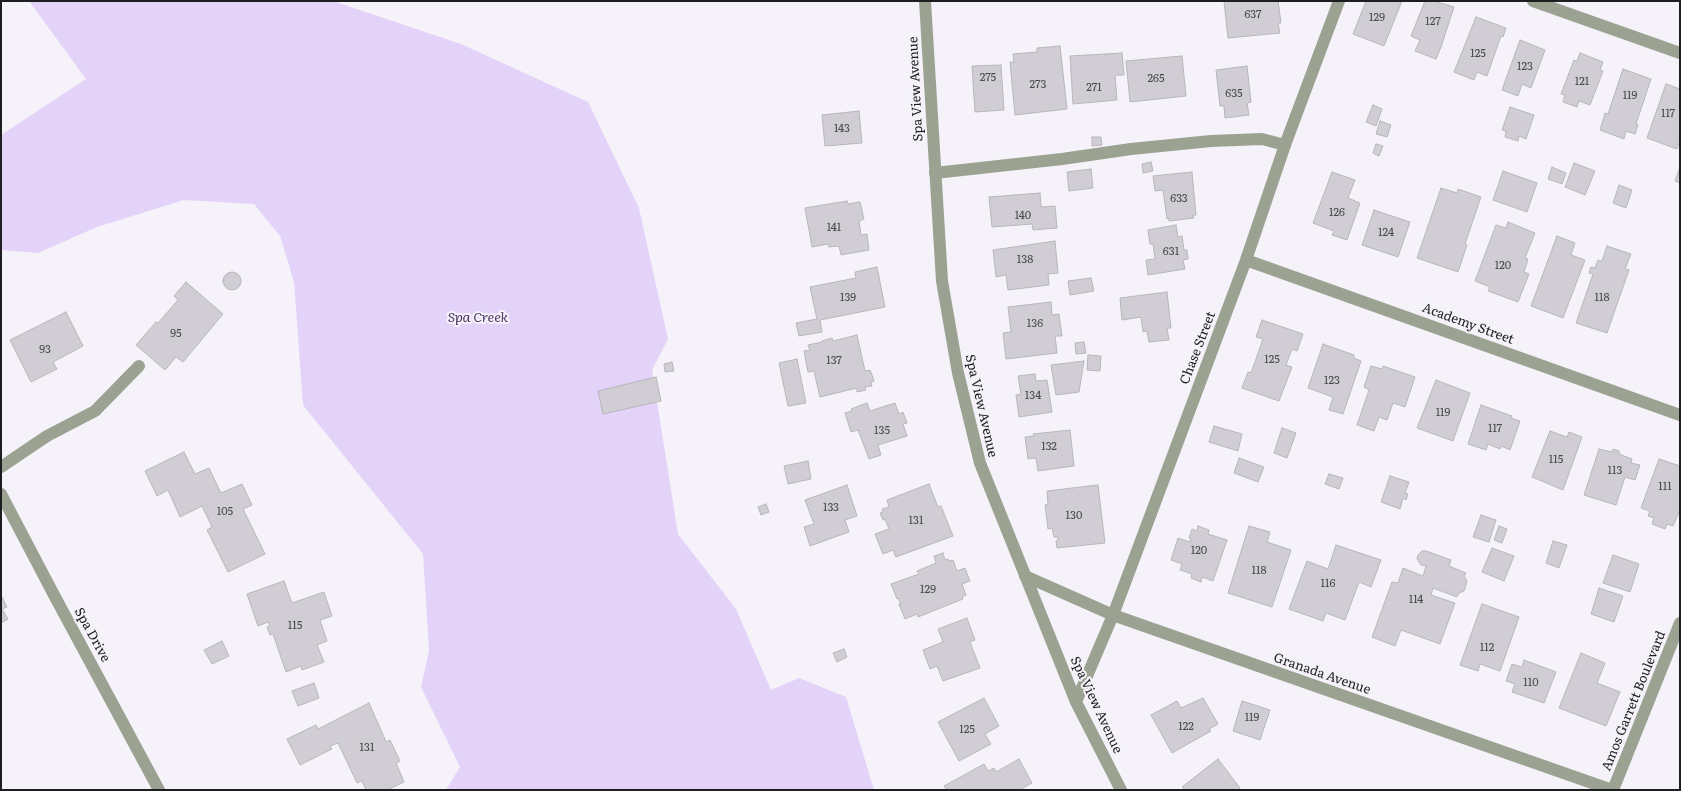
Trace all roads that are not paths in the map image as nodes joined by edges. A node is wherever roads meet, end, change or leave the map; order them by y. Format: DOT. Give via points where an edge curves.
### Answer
graph roads {
  1 [pos="924,1"];
  2 [pos="1339,1"];
  3 [pos="1532,1"];
  4 [pos="1680,53"];
  5 [pos="1285,144"];
  6 [pos="935,173"];
  7 [pos="1246,260"];
  8 [pos="138,366"];
  9 [pos="1680,415"];
  10 [pos="1,468"];
  11 [pos="2,499"];
  12 [pos="1026,576"];
  13 [pos="1113,615"];
  14 [pos="1680,623"];
  15 [pos="1076,702"];
  16 [pos="159,790"];
  17 [pos="1121,790"];
  18 [pos="1612,790"];
  1 -- 6 [label="street, Spa View Avenue"];
  2 -- 5 [label="street, Chase Street"];
  3 -- 4 [label="street"];
  5 -- 6 [label="street" via="1262,139 1211,141"];
  5 -- 7 [label="street, Chase Street"];
  6 -- 12 [label="street, Spa View Avenue" via="942,281 958,373 980,463"];
  7 -- 9 [label="street, Academy Street"];
  7 -- 13 [label="street, Chase Street"];
  8 -- 10 [label="street" via="95,411 48,436"];
  11 -- 16 [label="street, Spa Drive"];
  12 -- 13 [label="street, Granada Avenue"];
  12 -- 15 [label="street, Spa View Avenue"];
  13 -- 15 [label="street, Chase Street"];
  13 -- 18 [label="street, Granada Avenue"];
  14 -- 18 [label="street, Amos Garrett Boulevard"];
  15 -- 17 [label="street, Spa View Avenue"];
}
